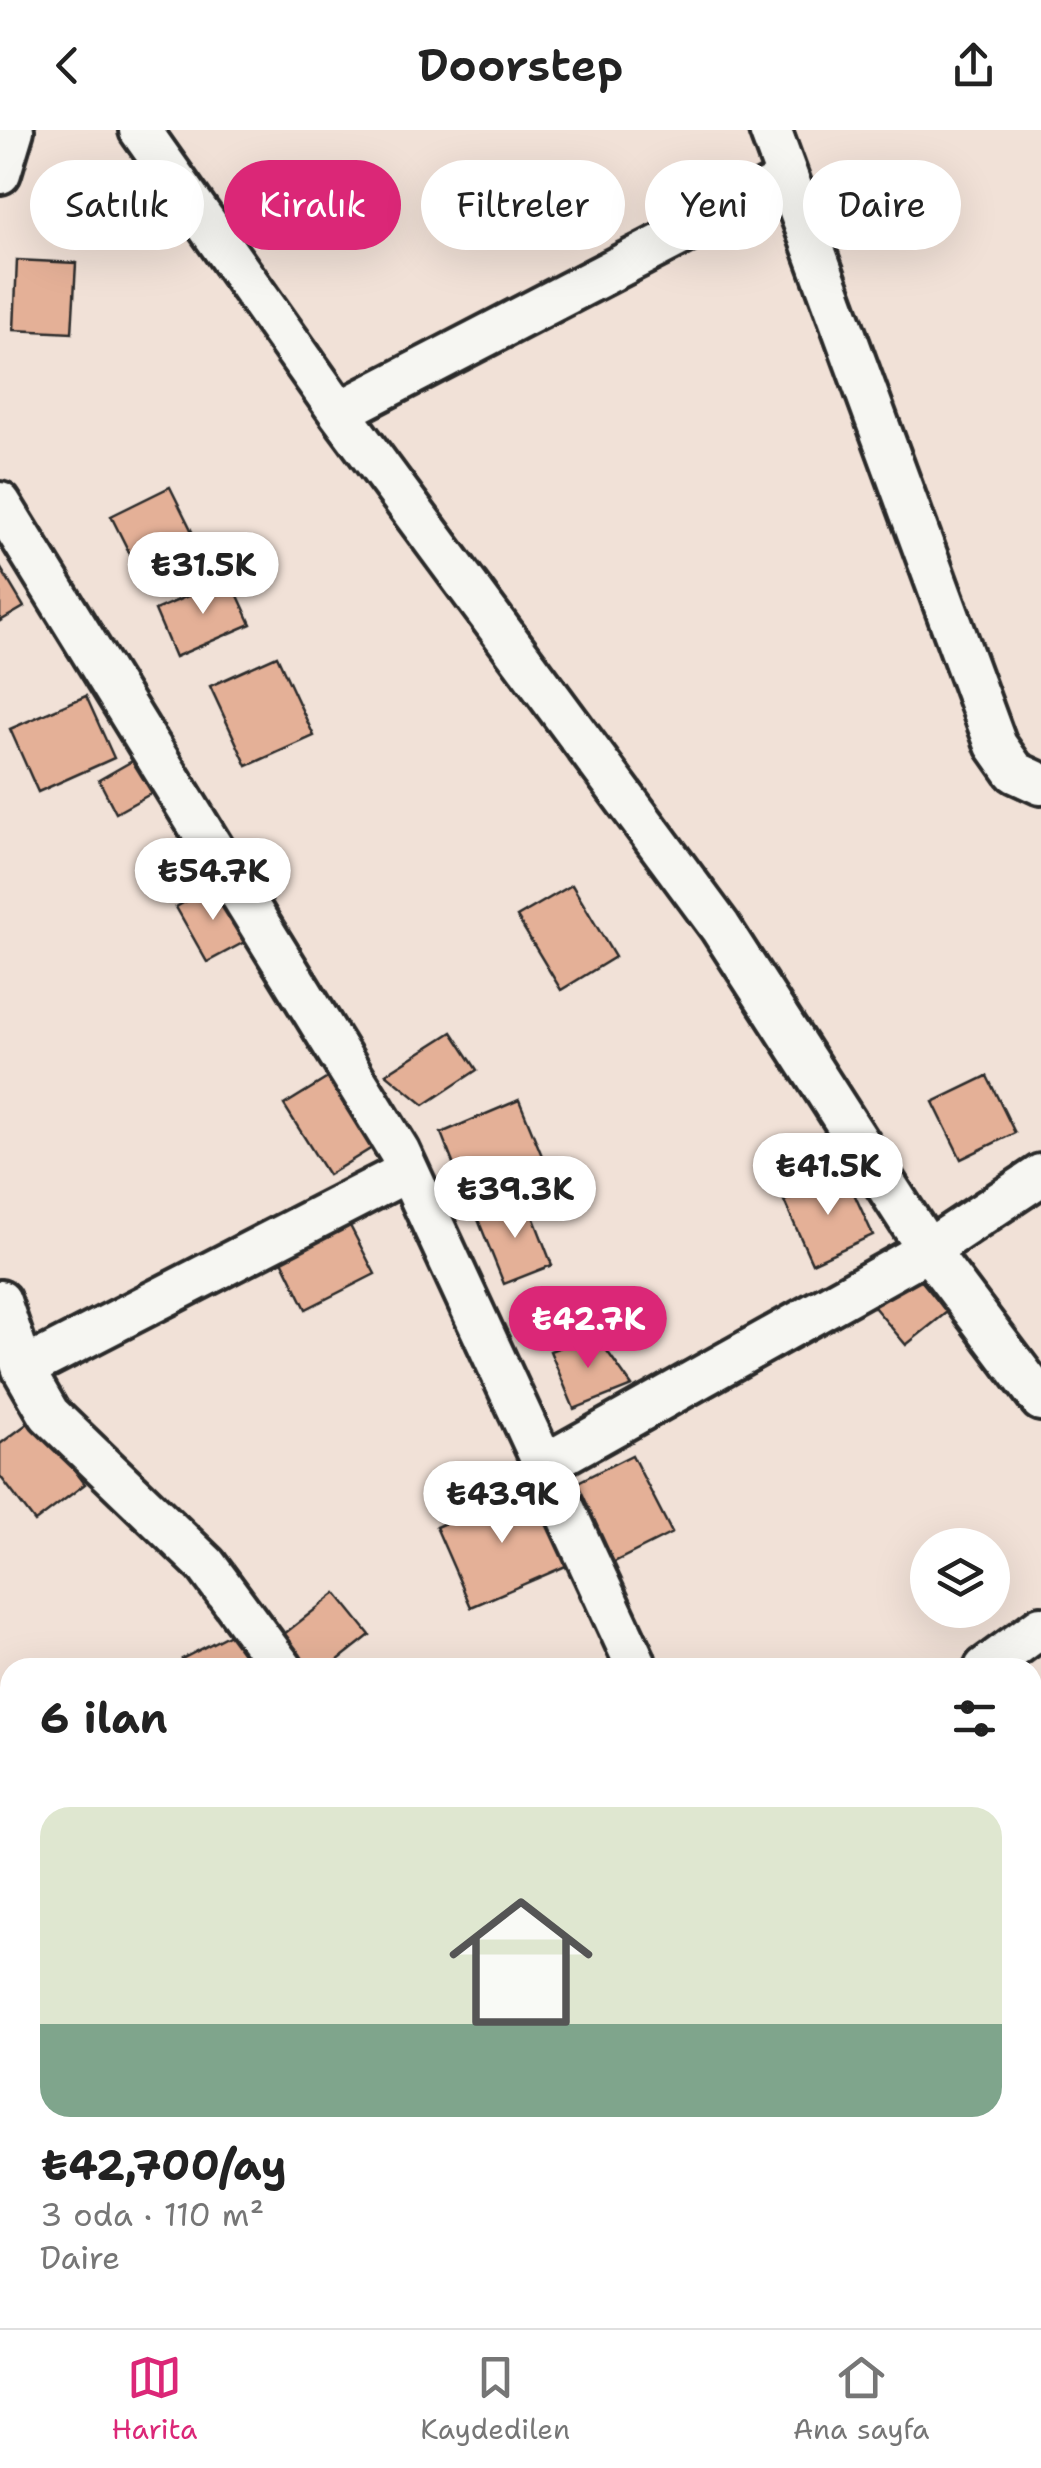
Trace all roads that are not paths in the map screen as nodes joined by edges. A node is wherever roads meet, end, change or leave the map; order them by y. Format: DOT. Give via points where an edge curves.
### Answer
graph roads {
  1 [pos="13,130"];
  2 [pos="140,130"];
  3 [pos="770,130"];
  4 [pos="0,173"];
  5 [pos="788,179"];
  6 [pos="339,412"];
  7 [pos="0,503"];
  8 [pos="1041,784"];
  9 [pos="408,1171"];
  10 [pos="1041,1175"];
  11 [pos="928,1250"];
  12 [pos="0,1301"];
  13 [pos="23,1369"];
  14 [pos="1041,1400"];
  15 [pos="544,1465"];
  16 [pos="1041,1627"];
  17 [pos="275,1658"];
  18 [pos="631,1658"];
  19 [pos="999,1658"];
  1 -- 4 [label="street"];
  2 -- 6 [label="street"];
  3 -- 5 [label="street"];
  5 -- 6 [label="street"];
  5 -- 8 [label="street" via="996,745 1015,772"];
  6 -- 11 [label="street" via="720,927"];
  7 -- 9 [label="street"];
  9 -- 13 [label="street"];
  9 -- 15 [label="street"];
  10 -- 11 [label="street"];
  11 -- 14 [label="street"];
  11 -- 15 [label="street"];
  12 -- 13 [label="street"];
  13 -- 17 [label="street" via="65,1434 206,1565"];
  15 -- 18 [label="street"];
  16 -- 19 [label="street"];
}
